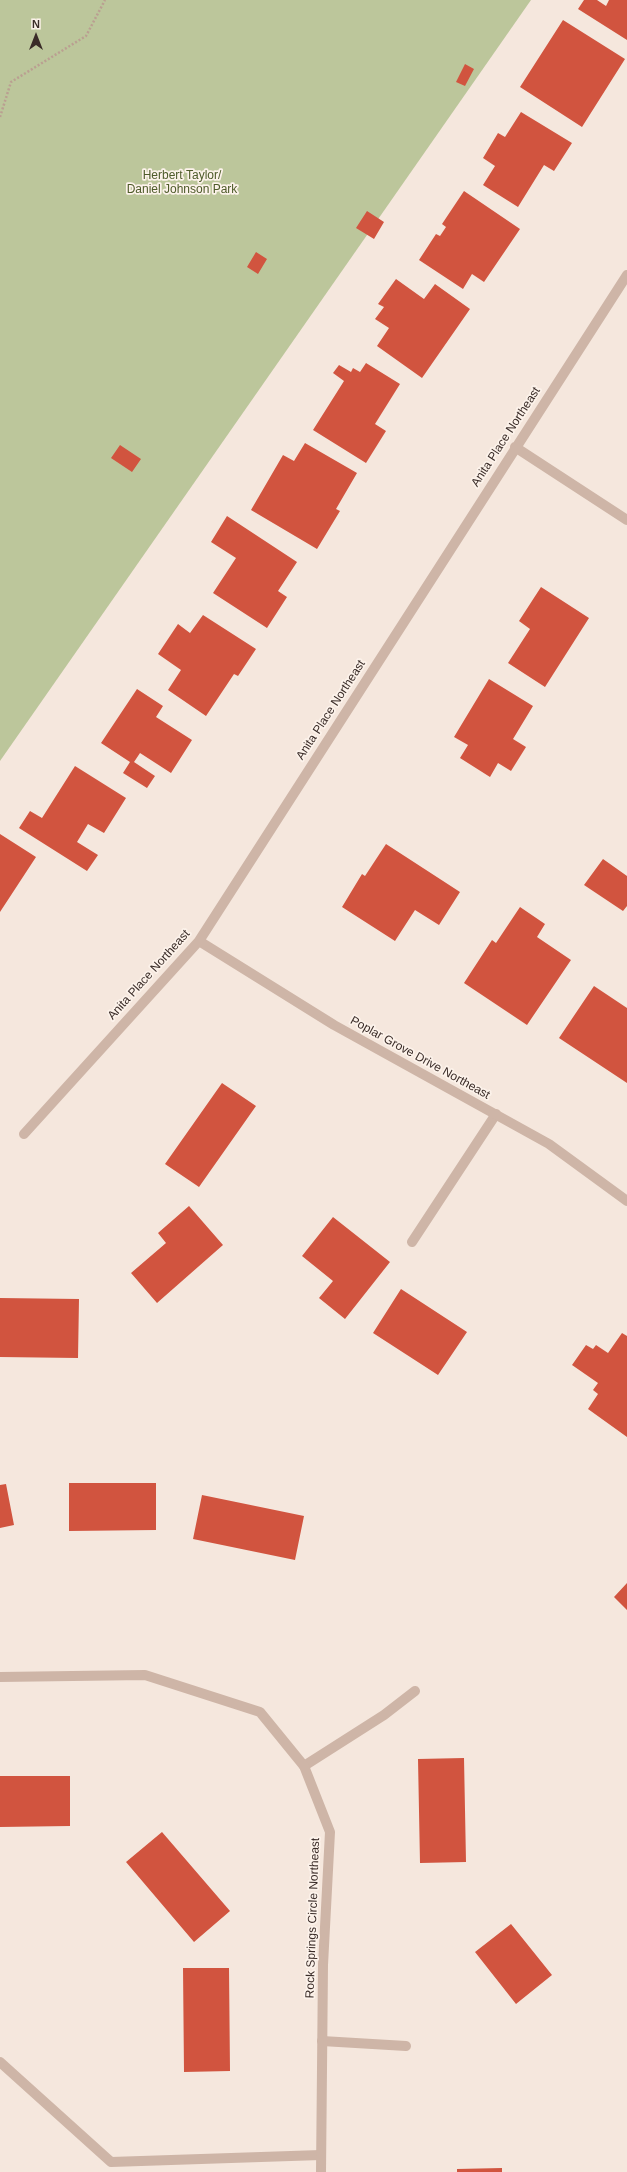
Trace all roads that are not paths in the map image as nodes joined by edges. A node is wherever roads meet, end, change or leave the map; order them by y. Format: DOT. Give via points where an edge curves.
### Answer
graph roads {
  1 [pos="627,275"];
  2 [pos="515,447"];
  3 [pos="627,520"];
  4 [pos="199,941"];
  5 [pos="496,1114"];
  6 [pos="24,1134"];
  7 [pos="627,1201"];
  8 [pos="412,1242"];
  9 [pos="0,1677"];
  10 [pos="415,1691"];
  11 [pos="304,1766"];
  12 [pos="322,2041"];
  13 [pos="406,2046"];
  14 [pos="0,2062"];
  15 [pos="321,2154"];
  16 [pos="321,2172"];
  1 -- 2 [label="street, Anita Place Northeast"];
  2 -- 3 [label="street"];
  2 -- 4 [label="street, Anita Place Northeast"];
  4 -- 5 [label="street, Poplar Grove Drive Northeast" via="334,1025"];
  4 -- 6 [label="street, Anita Place Northeast"];
  5 -- 7 [label="street, Poplar Grove Drive Northeast" via="550,1144"];
  5 -- 8 [label="street"];
  9 -- 11 [label="street, Rock Springs Circle Northeast" via="145,1675 260,1712"];
  10 -- 11 [label="street" via="384,1715"];
  11 -- 12 [label="street, Rock Springs Circle Northeast" via="330,1832"];
  12 -- 13 [label="street"];
  12 -- 15 [label="street, Rock Springs Circle Northeast"];
  14 -- 15 [label="street" via="111,2162"];
  15 -- 16 [label="street, Rock Springs Circle Northeast"];
}
